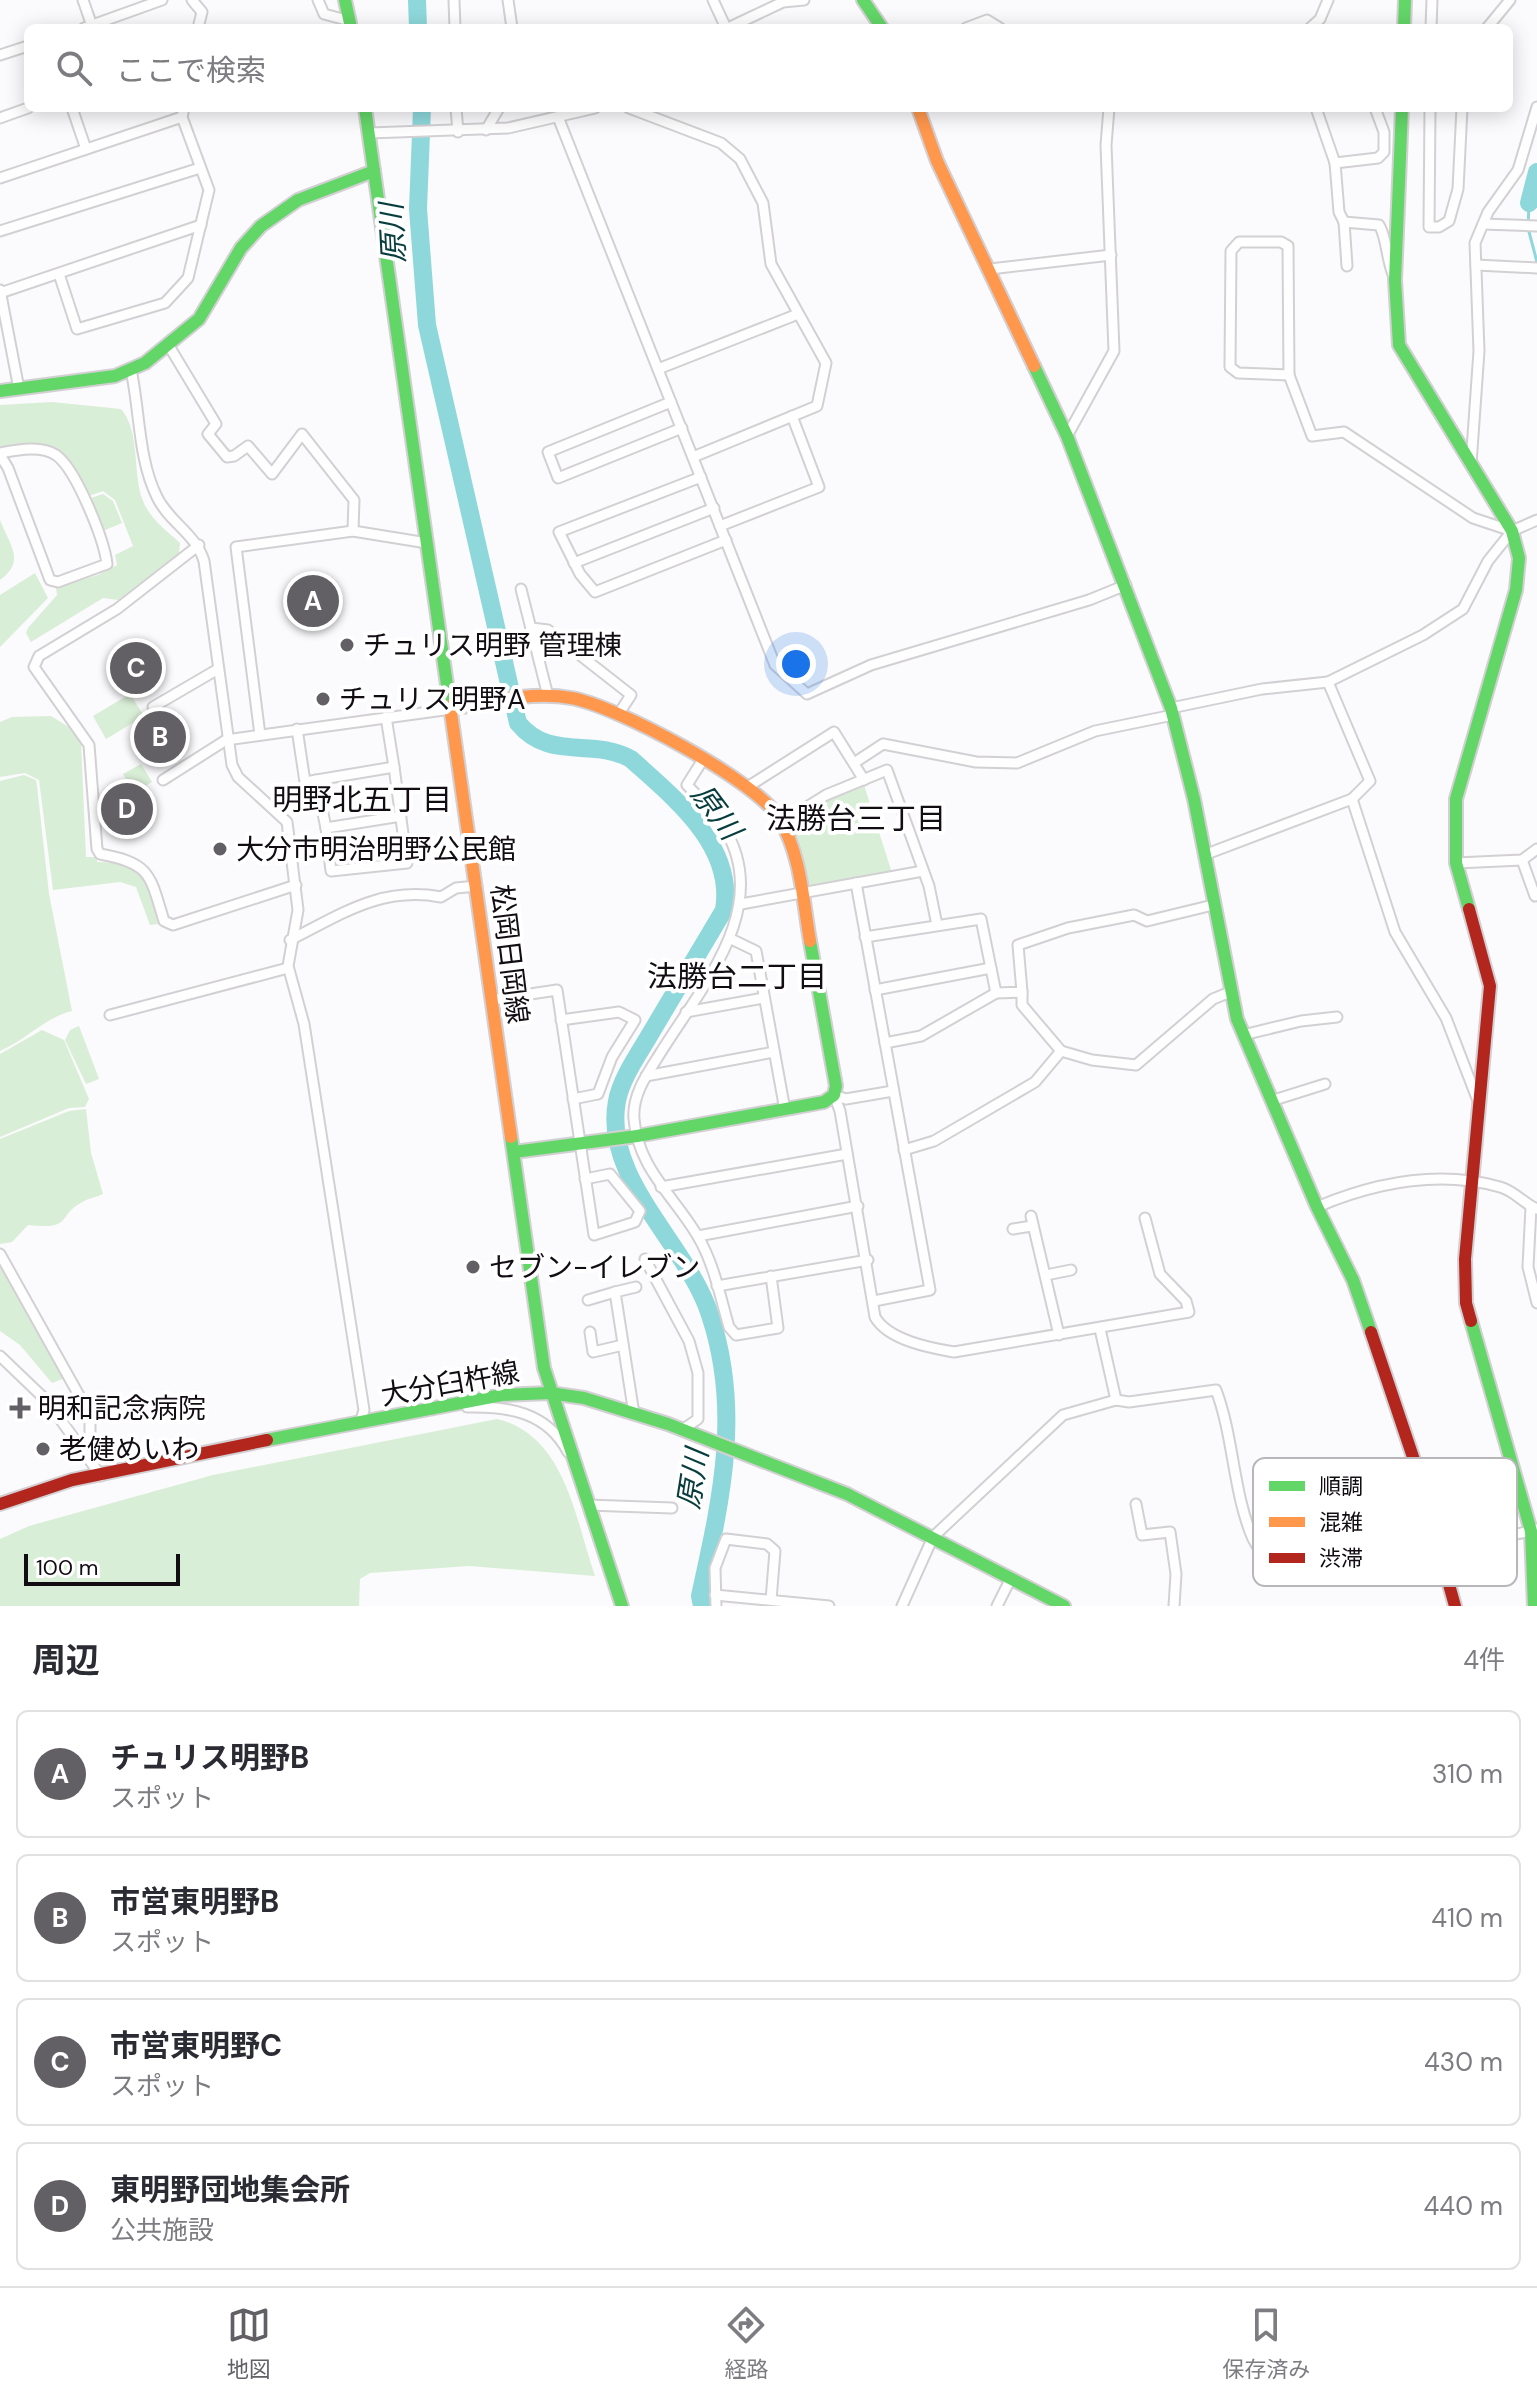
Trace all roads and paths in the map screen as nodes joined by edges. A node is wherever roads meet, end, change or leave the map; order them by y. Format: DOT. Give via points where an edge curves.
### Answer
graph roads {
  1 [pos="83,0"];
  2 [pos="162,0"];
  3 [pos="192,0"];
  4 [pos="318,0"];
  5 [pos="345,0"];
  6 [pos="454,0"];
  7 [pos="508,0"];
  8 [pos="713,0"];
  9 [pos="804,0"];
  10 [pos="863,0"];
  11 [pos="1328,0"];
  12 [pos="1405,0"];
  13 [pos="1432,0"];
  14 [pos="1510,0"];
  15 [pos="87,24"];
  16 [pos="96,24"];
  17 [pos="199,24"];
  18 [pos="347,24"];
  19 [pos="351,24"];
  20 [pos="455,24"];
  21 [pos="511,24"];
  22 [pos="725,24"];
  23 [pos="736,24"];
  24 [pos="879,24"];
  25 [pos="1314,24"];
  26 [pos="1404,24"];
  27 [pos="1431,24"];
  28 [pos="1490,24"];
  29 [pos="24,47"];
  30 [pos="0,55"];
  31 [pos="1537,107"];
  32 [pos="24,109"];
  33 [pos="73,112"];
  34 [pos="366,112"];
  35 [pos="456,112"];
  36 [pos="497,112"];
  37 [pos="579,112"];
  38 [pos="640,112"];
  39 [pos="919,112"];
  40 [pos="1109,112"];
  41 [pos="1317,112"];
  42 [pos="1376,112"];
  43 [pos="1402,112"];
  44 [pos="1430,112"];
  45 [pos="1462,112"];
  46 [pos="183,113"];
  47 [pos="558,117"];
  48 [pos="0,118"];
  49 [pos="486,130"];
  50 [pos="458,132"];
  51 [pos="369,133"];
  52 [pos="86,149"];
  53 [pos="1335,163"];
  54 [pos="200,168"];
  55 [pos="374,171"];
  56 [pos="0,178"];
  57 [pos="1344,222"];
  58 [pos="1483,224"];
  59 [pos="201,225"];
  60 [pos="1537,226"];
  61 [pos="0,231"];
  62 [pos="1111,255"];
  63 [pos="1476,265"];
  64 [pos="1347,266"];
  65 [pos="1537,268"];
  66 [pos="990,269"];
  67 [pos="59,274"];
  68 [pos="1395,280"];
  69 [pos="0,292"];
  70 [pos="798,314"];
  71 [pos="169,346"];
  72 [pos="658,369"];
  73 [pos="131,370"];
  74 [pos="1289,375"];
  75 [pos="19,389"];
  76 [pos="0,391"];
  77 [pos="671,402"];
  78 [pos="792,416"];
  79 [pos="682,428"];
  80 [pos="1067,436"];
  81 [pos="0,454"];
  82 [pos="693,457"];
  83 [pos="1471,467"];
  84 [pos="701,477"];
  85 [pos="714,508"];
  86 [pos="1537,520"];
  87 [pos="720,526"];
  88 [pos="353,531"];
  89 [pos="1512,531"];
  90 [pos="726,540"];
  91 [pos="427,543"];
  92 [pos="199,545"];
  93 [pos="574,563"];
  94 [pos="1126,585"];
  95 [pos="521,589"];
  96 [pos="531,628"];
  97 [pos="218,669"];
  98 [pos="1328,682"];
  99 [pos="548,696"];
  100 [pos="153,707"];
  101 [pos="451,709"];
  102 [pos="1172,712"];
  103 [pos="618,715"];
  104 [pos="386,717"];
  105 [pos="297,729"];
  106 [pos="260,735"];
  107 [pos="226,740"];
  108 [pos="702,761"];
  109 [pos="854,763"];
  110 [pos="394,767"];
  111 [pos="163,780"];
  112 [pos="316,780"];
  113 [pos="864,780"];
  114 [pos="749,786"];
  115 [pos="1352,799"];
  116 [pos="401,816"];
  117 [pos="783,822"];
  118 [pos="326,828"];
  119 [pos="1537,849"];
  120 [pos="1204,855"];
  121 [pos="1522,860"];
  122 [pos="1456,863"];
  123 [pos="923,871"];
  124 [pos="856,883"];
  125 [pos="296,885"];
  126 [pos="477,886"];
  127 [pos="802,893"];
  128 [pos="1535,896"];
  129 [pos="741,904"];
  130 [pos="1213,905"];
  131 [pos="937,925"];
  132 [pos="865,937"];
  133 [pos="731,939"];
  134 [pos="290,940"];
  135 [pos="288,968"];
  136 [pos="991,968"];
  137 [pos="875,990"];
  138 [pos="1022,992"];
  139 [pos="1230,992"];
  140 [pos="996,993"];
  141 [pos="764,998"];
  142 [pos="491,1000"];
  143 [pos="686,1012"];
  144 [pos="110,1015"];
  145 [pos="1337,1017"];
  146 [pos="561,1020"];
  147 [pos="1243,1035"];
  148 [pos="885,1043"];
  149 [pos="1061,1051"];
  150 [pos="774,1052"];
  151 [pos="646,1076"];
  152 [pos="1325,1084"];
  153 [pos="893,1091"];
  154 [pos="834,1095"];
  155 [pos="573,1099"];
  156 [pos="1271,1101"];
  157 [pos="1480,1105"];
  158 [pos="785,1110"];
  159 [pos="632,1136"];
  160 [pos="580,1142"];
  161 [pos="904,1150"];
  162 [pos="514,1152"];
  163 [pos="847,1154"];
  164 [pos="585,1179"];
  165 [pos="1474,1181"];
  166 [pos="661,1187"];
  167 [pos="858,1206"];
  168 [pos="1317,1207"];
  169 [pos="1534,1208"];
  170 [pos="1145,1218"];
  171 [pos="1013,1229"];
  172 [pos="698,1236"];
  173 [pos="0,1254"];
  174 [pos="645,1259"];
  175 [pos="868,1260"];
  176 [pos="1071,1270"];
  177 [pos="1046,1275"];
  178 [pos="771,1276"];
  179 [pos="717,1286"];
  180 [pos="636,1287"];
  181 [pos="615,1292"];
  182 [pos="588,1300"];
  183 [pos="874,1301"];
  184 [pos="1537,1303"];
  185 [pos="1100,1329"];
  186 [pos="590,1332"];
  187 [pos="1059,1335"];
  188 [pos="623,1345"];
  189 [pos="0,1356"];
  190 [pos="550,1393"];
  191 [pos="1116,1400"];
  192 [pos="428,1408"];
  193 [pos="634,1414"];
  194 [pos="360,1423"];
  195 [pos="682,1430"];
  196 [pos="79,1445"];
  197 [pos="1413,1458"];
  198 [pos="1512,1458"];
  199 [pos="573,1462"];
  200 [pos="1517,1473"];
  201 [pos="101,1476"];
  202 [pos="0,1504"];
  203 [pos="1136,1504"];
  204 [pos="588,1505"];
  205 [pos="672,1508"];
  206 [pos="1534,1530"];
  207 [pos="933,1537"];
  208 [pos="1253,1537"];
  209 [pos="1011,1578"];
  210 [pos="1449,1586"];
  211 [pos="771,1600"];
  212 [pos="716,1601"];
  213 [pos="620,1606"];
  214 [pos="829,1606"];
  215 [pos="902,1606"];
  216 [pos="997,1606"];
  217 [pos="1064,1606"];
  218 [pos="1174,1606"];
  219 [pos="1455,1606"];
  220 [pos="1534,1606"];
  1 -- 15 [label="street"];
  2 -- 16 [label="street"];
  3 -- 17 [label="street" via="202,12"];
  4 -- 18 [label="street" via="324,14"];
  5 -- 19 [label="street"];
  6 -- 20 [label="street"];
  7 -- 21 [label="street"];
  8 -- 22 [label="street"];
  9 -- 23 [label="street" via="783,2"];
  10 -- 24 [label="street"];
  11 -- 25 [label="street"];
  12 -- 26 [label="street"];
  13 -- 27 [label="street"];
  14 -- 28 [label="street"];
  29 -- 30 [label="street"];
  31 -- 58 [label="street" via="1518,170"];
  32 -- 48 [label="street"];
  33 -- 52 [label="street"];
  34 -- 51 [label="street, 松岡日岡線"];
  35 -- 50 [label="street"];
  36 -- 49 [label="street"];
  37 -- 47 [label="street"];
  38 -- 70 [label="street" via="721,143 740,159 763,203 771,264"];
  39 -- 66 [label="street" via="937,161"];
  40 -- 62 [label="street"];
  41 -- 53 [label="street"];
  42 -- 53 [label="street" via="1384,152 1378,158"];
  43 -- 68 [label="street"];
  44 -- 45 [label="street" via="1429,227 1449,221 1458,189"];
  46 -- 52 [label="street"];
  46 -- 54 [label="street"];
  47 -- 49 [label="street"];
  47 -- 72 [label="street"];
  49 -- 50 [label="street"];
  50 -- 51 [label="street"];
  51 -- 55 [label="street, 松岡日岡線"];
  52 -- 56 [label="street"];
  53 -- 57 [label="street"];
  54 -- 59 [label="street" via="209,190"];
  54 -- 61 [label="street"];
  55 -- 71 [label="street" via="298,200 261,226 241,248 199,319"];
  55 -- 91 [label="street, 松岡日岡線"];
  57 -- 64 [label="street"];
  57 -- 68 [label="street" via="1379,225"];
  58 -- 60 [label="street"];
  58 -- 63 [label="street" via="1475,243"];
  59 -- 67 [label="street"];
  59 -- 67 [label="street" via="188,278 165,303 77,329"];
  62 -- 66 [label="street"];
  62 -- 80 [label="street" via="1114,351"];
  63 -- 65 [label="street"];
  63 -- 83 [label="street" via="1478,380"];
  66 -- 80 [label="street"];
  67 -- 69 [label="street"];
  68 -- 83 [label="street" via="1399,345"];
  69 -- 75 [label="street"];
  70 -- 72 [label="street"];
  70 -- 78 [label="street" via="826,363 817,406"];
  71 -- 73 [label="street"];
  71 -- 88 [label="street" via="216,424 208,434 225,455 233,457 248,446 272,474 302,434 354,500"];
  72 -- 77 [label="street"];
  73 -- 75 [label="street"];
  73 -- 92 [label="street" via="152,487 167,512"];
  74 -- 74 [label="street" via="1238,373 1230,367 1231,251 1239,242 1288,246"];
  74 -- 89 [label="street" via="1312,436 1344,432 1473,518"];
  75 -- 76 [label="street"];
  77 -- 79 [label="street"];
  77 -- 79 [label="street" via="548,452 558,478"];
  78 -- 82 [label="street"];
  78 -- 87 [label="street" via="819,487"];
  79 -- 82 [label="street"];
  80 -- 94 [label="street"];
  81 -- 81 [label="street" via="50,580 58,582 107,564 76,480 57,456 30,449"];
  82 -- 84 [label="street"];
  83 -- 89 [label="street"];
  84 -- 85 [label="street"];
  84 -- 93 [label="street" via="559,532"];
  85 -- 87 [label="street"];
  85 -- 93 [label="street"];
  86 -- 89 [label="street"];
  87 -- 90 [label="street"];
  88 -- 91 [label="street"];
  88 -- 106 [label="street" via="236,547"];
  89 -- 98 [label="street" via="1488,561 1463,609"];
  89 -- 122 [label="street" via="1519,558 1516,590 1456,799"];
  90 -- 93 [label="street" via="595,592"];
  90 -- 94 [label="street" via="775,665 807,694 871,665"];
  91 -- 101 [label="street, 松岡日岡線"];
  92 -- 97 [label="street"];
  92 -- 125 [label="street" via="117,609 39,656 34,667 89,745 97,849 146,870 164,921 173,925"];
  94 -- 102 [label="street"];
  95 -- 96 [label="street"];
  96 -- 99 [label="street"];
  96 -- 103 [label="street" via="548,630 631,695"];
  97 -- 100 [label="street"];
  97 -- 107 [label="street"];
  98 -- 102 [label="street" via="1262,689"];
  98 -- 115 [label="street" via="1370,781"];
  99 -- 101 [label="street"];
  99 -- 103 [label="street" via="576,698"];
  101 -- 104 [label="street"];
  101 -- 126 [label="street, 松岡日岡線"];
  102 -- 109 [label="street" via="1095,731 1017,763 976,762 883,744"];
  102 -- 120 [label="street"];
  103 -- 108 [label="street"];
  104 -- 105 [label="street"];
  104 -- 110 [label="street"];
  105 -- 106 [label="street"];
  105 -- 112 [label="street" via="305,782"];
  106 -- 107 [label="street"];
  107 -- 111 [label="street"];
  107 -- 125 [label="street" via="238,777 287,822"];
  108 -- 114 [label="street"];
  108 -- 129 [label="street" via="687,785 723,826 737,856"];
  109 -- 113 [label="street"];
  109 -- 114 [label="street" via="834,732"];
  110 -- 112 [label="street"];
  110 -- 116 [label="street"];
  112 -- 118 [label="street"];
  113 -- 117 [label="street" via="826,795"];
  113 -- 123 [label="street" via="887,770"];
  114 -- 117 [label="street"];
  115 -- 120 [label="street"];
  115 -- 157 [label="street" via="1395,932 1446,1018"];
  116 -- 118 [label="street"];
  116 -- 118 [label="street" via="407,863 331,871"];
  117 -- 127 [label="street"];
  119 -- 121 [label="street"];
  120 -- 130 [label="street"];
  121 -- 122 [label="street"];
  121 -- 128 [label="street"];
  122 -- 157 [label="street" via="1490,986"];
  123 -- 124 [label="street"];
  123 -- 131 [label="street"];
  124 -- 127 [label="street"];
  124 -- 132 [label="street"];
  125 -- 134 [label="street" via="298,910"];
  126 -- 134 [label="street" via="456,888 441,897 415,892 375,897"];
  126 -- 142 [label="street, 松岡日岡線"];
  127 -- 129 [label="street"];
  127 -- 154 [label="street"];
  129 -- 133 [label="street"];
  130 -- 138 [label="street" via="1147,921 1134,915 1068,928 1018,945"];
  130 -- 139 [label="street"];
  131 -- 132 [label="street"];
  131 -- 136 [label="street" via="981,919"];
  132 -- 137 [label="street"];
  133 -- 141 [label="street" via="756,951"];
  133 -- 143 [label="street"];
  134 -- 135 [label="street"];
  135 -- 144 [label="street"];
  135 -- 194 [label="street" via="304,1024 364,1410"];
  136 -- 137 [label="street"];
  136 -- 140 [label="street"];
  137 -- 148 [label="street"];
  138 -- 140 [label="street"];
  138 -- 149 [label="street" via="1022,1005"];
  139 -- 147 [label="street"];
  139 -- 149 [label="street" via="1213,999 1136,1065"];
  140 -- 148 [label="street" via="921,1036"];
  141 -- 143 [label="street"];
  141 -- 150 [label="street"];
  142 -- 146 [label="street" via="557,990"];
  142 -- 162 [label="street, 松岡日岡線"];
  143 -- 151 [label="street"];
  145 -- 147 [label="street"];
  146 -- 155 [label="street"];
  146 -- 155 [label="street" via="619,1012 635,1020 612,1057 598,1094"];
  147 -- 156 [label="street"];
  148 -- 153 [label="street"];
  149 -- 161 [label="street" via="1035,1082 934,1141"];
  150 -- 151 [label="street"];
  150 -- 158 [label="street"];
  151 -- 159 [label="street" via="635,1104"];
  152 -- 156 [label="street"];
  153 -- 154 [label="street" via="846,1099"];
  153 -- 161 [label="street"];
  154 -- 158 [label="street"];
  154 -- 163 [label="street"];
  155 -- 160 [label="street"];
  156 -- 168 [label="street"];
  157 -- 165 [label="street"];
  158 -- 159 [label="street"];
  159 -- 160 [label="street"];
  159 -- 166 [label="street"];
  160 -- 162 [label="street"];
  160 -- 164 [label="street"];
  161 -- 183 [label="street" via="930,1290"];
  162 -- 190 [label="street, 松岡日岡線"];
  163 -- 166 [label="street"];
  163 -- 167 [label="street"];
  164 -- 164 [label="street" via="594,1235 635,1222 640,1211 610,1174"];
  165 -- 168 [label="street" via="1400,1181"];
  165 -- 169 [label="street" via="1503,1187"];
  165 -- 198 [label="street" via="1466,1303"];
  166 -- 172 [label="street"];
  167 -- 172 [label="street"];
  167 -- 175 [label="street"];
  168 -- 197 [label="street" via="1353,1280"];
  169 -- 184 [label="street" via="1528,1267"];
  170 -- 185 [label="street" via="1160,1274 1186,1301 1189,1312"];
  171 -- 177 [label="street" via="1032,1221"];
  172 -- 179 [label="street"];
  173 -- 196 [label="street" via="90,1415 90,1436"];
  174 -- 195 [label="street" via="689,1341 698,1373 698,1419"];
  175 -- 178 [label="street"];
  175 -- 183 [label="street"];
  176 -- 177 [label="street"];
  177 -- 187 [label="street"];
  178 -- 179 [label="street"];
  178 -- 179 [label="street" via="778,1328 736,1335"];
  180 -- 181 [label="street"];
  181 -- 182 [label="street"];
  181 -- 188 [label="street"];
  183 -- 187 [label="street" via="881,1328 930,1348 954,1352"];
  185 -- 187 [label="street"];
  185 -- 191 [label="street"];
  186 -- 188 [label="street" via="593,1352"];
  188 -- 193 [label="street"];
  189 -- 196 [label="street" via="33,1385"];
  190 -- 192 [label="street, 大分臼杵線"];
  190 -- 193 [label="street, 大分臼杵線"];
  190 -- 199 [label="street, 松岡日岡線"];
  191 -- 207 [label="street" via="1063,1415"];
  191 -- 208 [label="street" via="1216,1390"];
  192 -- 194 [label="street, 大分臼杵線"];
  192 -- 199 [label="street" via="498,1407 524,1413 552,1430"];
  193 -- 195 [label="street, 大分臼杵線"];
  194 -- 201 [label="street, 大分臼杵線"];
  195 -- 207 [label="street, 大分臼杵線" via="847,1494"];
  196 -- 201 [label="street"];
  199 -- 204 [label="street, 松岡日岡線"];
  200 -- 206 [label="street"];
  201 -- 202 [label="street, 大分臼杵線"];
  203 -- 218 [label="street" via="1142,1535 1170,1532"];
  204 -- 205 [label="street"];
  204 -- 213 [label="street, 松岡日岡線"];
  206 -- 220 [label="street"];
  207 -- 209 [label="street, 大分臼杵線"];
  207 -- 215 [label="street"];
  209 -- 216 [label="street"];
  209 -- 217 [label="street, 大分臼杵線"];
  210 -- 219 [label="street"];
  211 -- 212 [label="street"];
  211 -- 212 [label="street" via="775,1551 767,1544 726,1539 715,1568"];
  211 -- 214 [label="street"];
}
